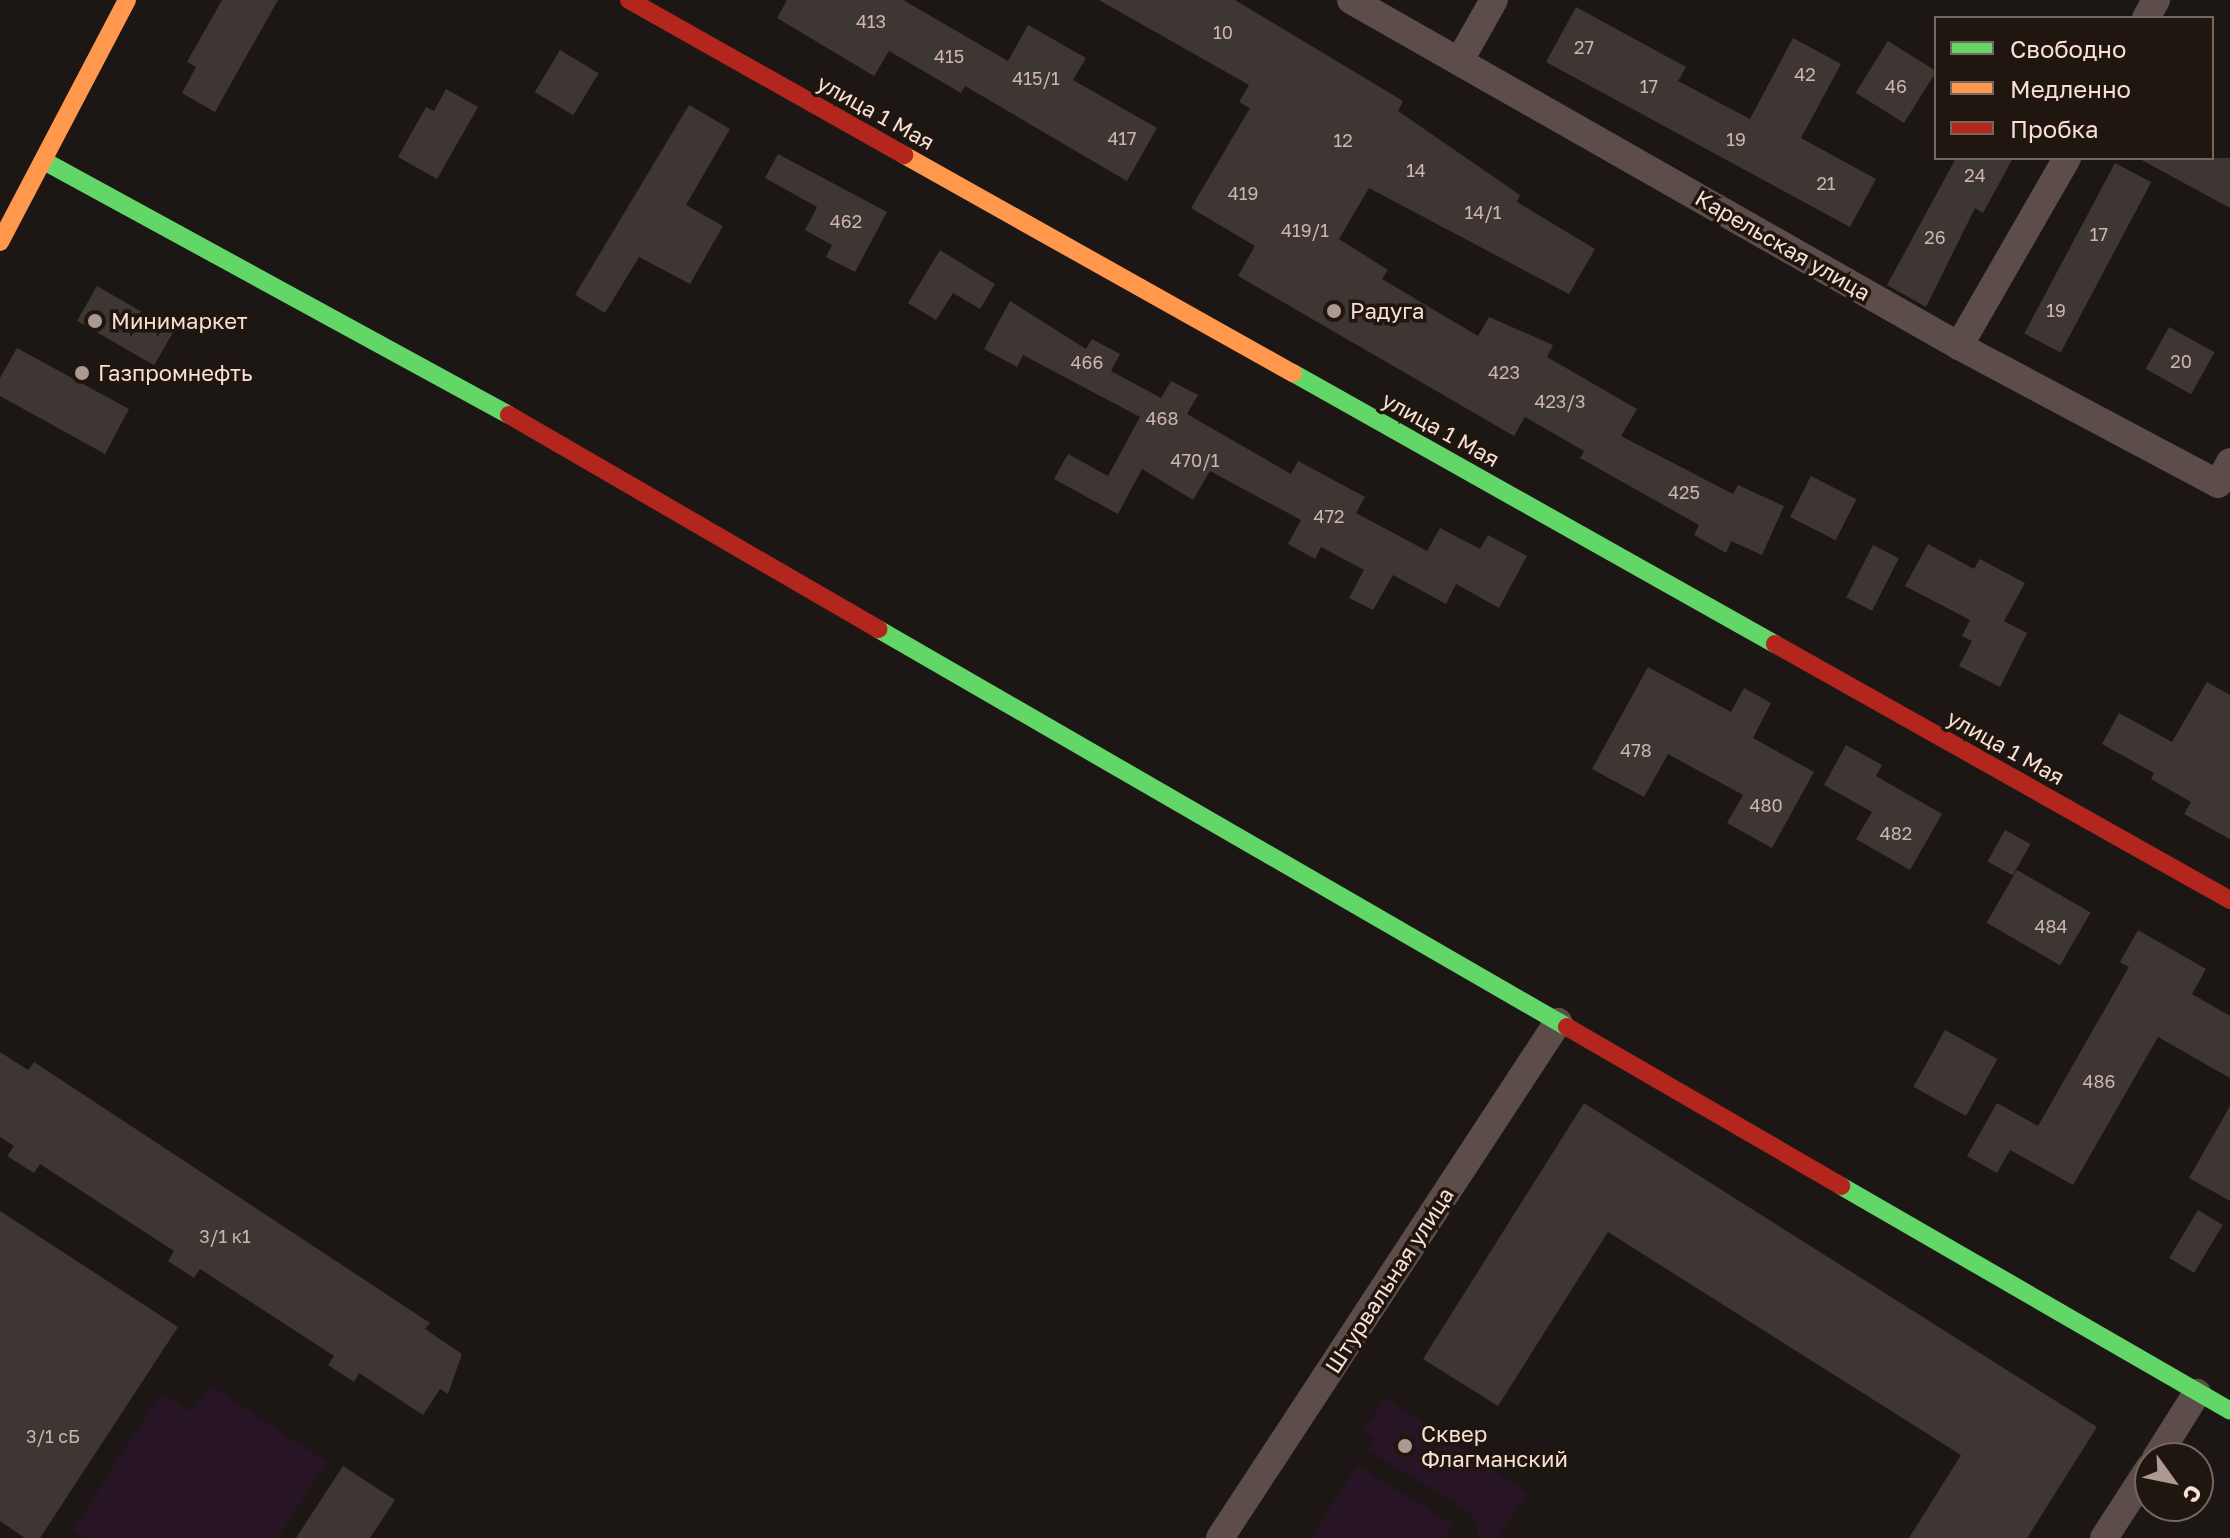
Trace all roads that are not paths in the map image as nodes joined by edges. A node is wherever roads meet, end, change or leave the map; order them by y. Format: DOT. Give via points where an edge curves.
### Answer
graph roads {
  1 [pos="127,0"];
  2 [pos="629,0"];
  3 [pos="1351,0"];
  4 [pos="1494,0"];
  5 [pos="1460,60"];
  6 [pos="2066,160"];
  7 [pos="44,161"];
  8 [pos="0,242"];
  9 [pos="1959,346"];
  10 [pos="2224,473"];
  11 [pos="2230,900"];
  12 [pos="1558,1022"];
  13 [pos="2197,1393"];
  14 [pos="2230,1411"];
  15 [pos="2166,1442"];
  16 [pos="2134,1492"];
  17 [pos="1220,1538"];
  18 [pos="2104,1538"];
  1 -- 7 [label="street"];
  2 -- 11 [label="street, улица 1 Мая"];
  3 -- 5 [label="street, Карельская улица"];
  4 -- 5 [label="street"];
  5 -- 9 [label="street, Карельская улица"];
  6 -- 9 [label="street"];
  7 -- 8 [label="street"];
  7 -- 12 [label="street" via="379,340"];
  9 -- 10 [label="street, Карельская улица"];
  12 -- 13 [label="street"];
  12 -- 17 [label="street, Штурвальная улица"];
  13 -- 14 [label="street"];
  13 -- 15 [label="street"];
  16 -- 18 [label="street"];
}
